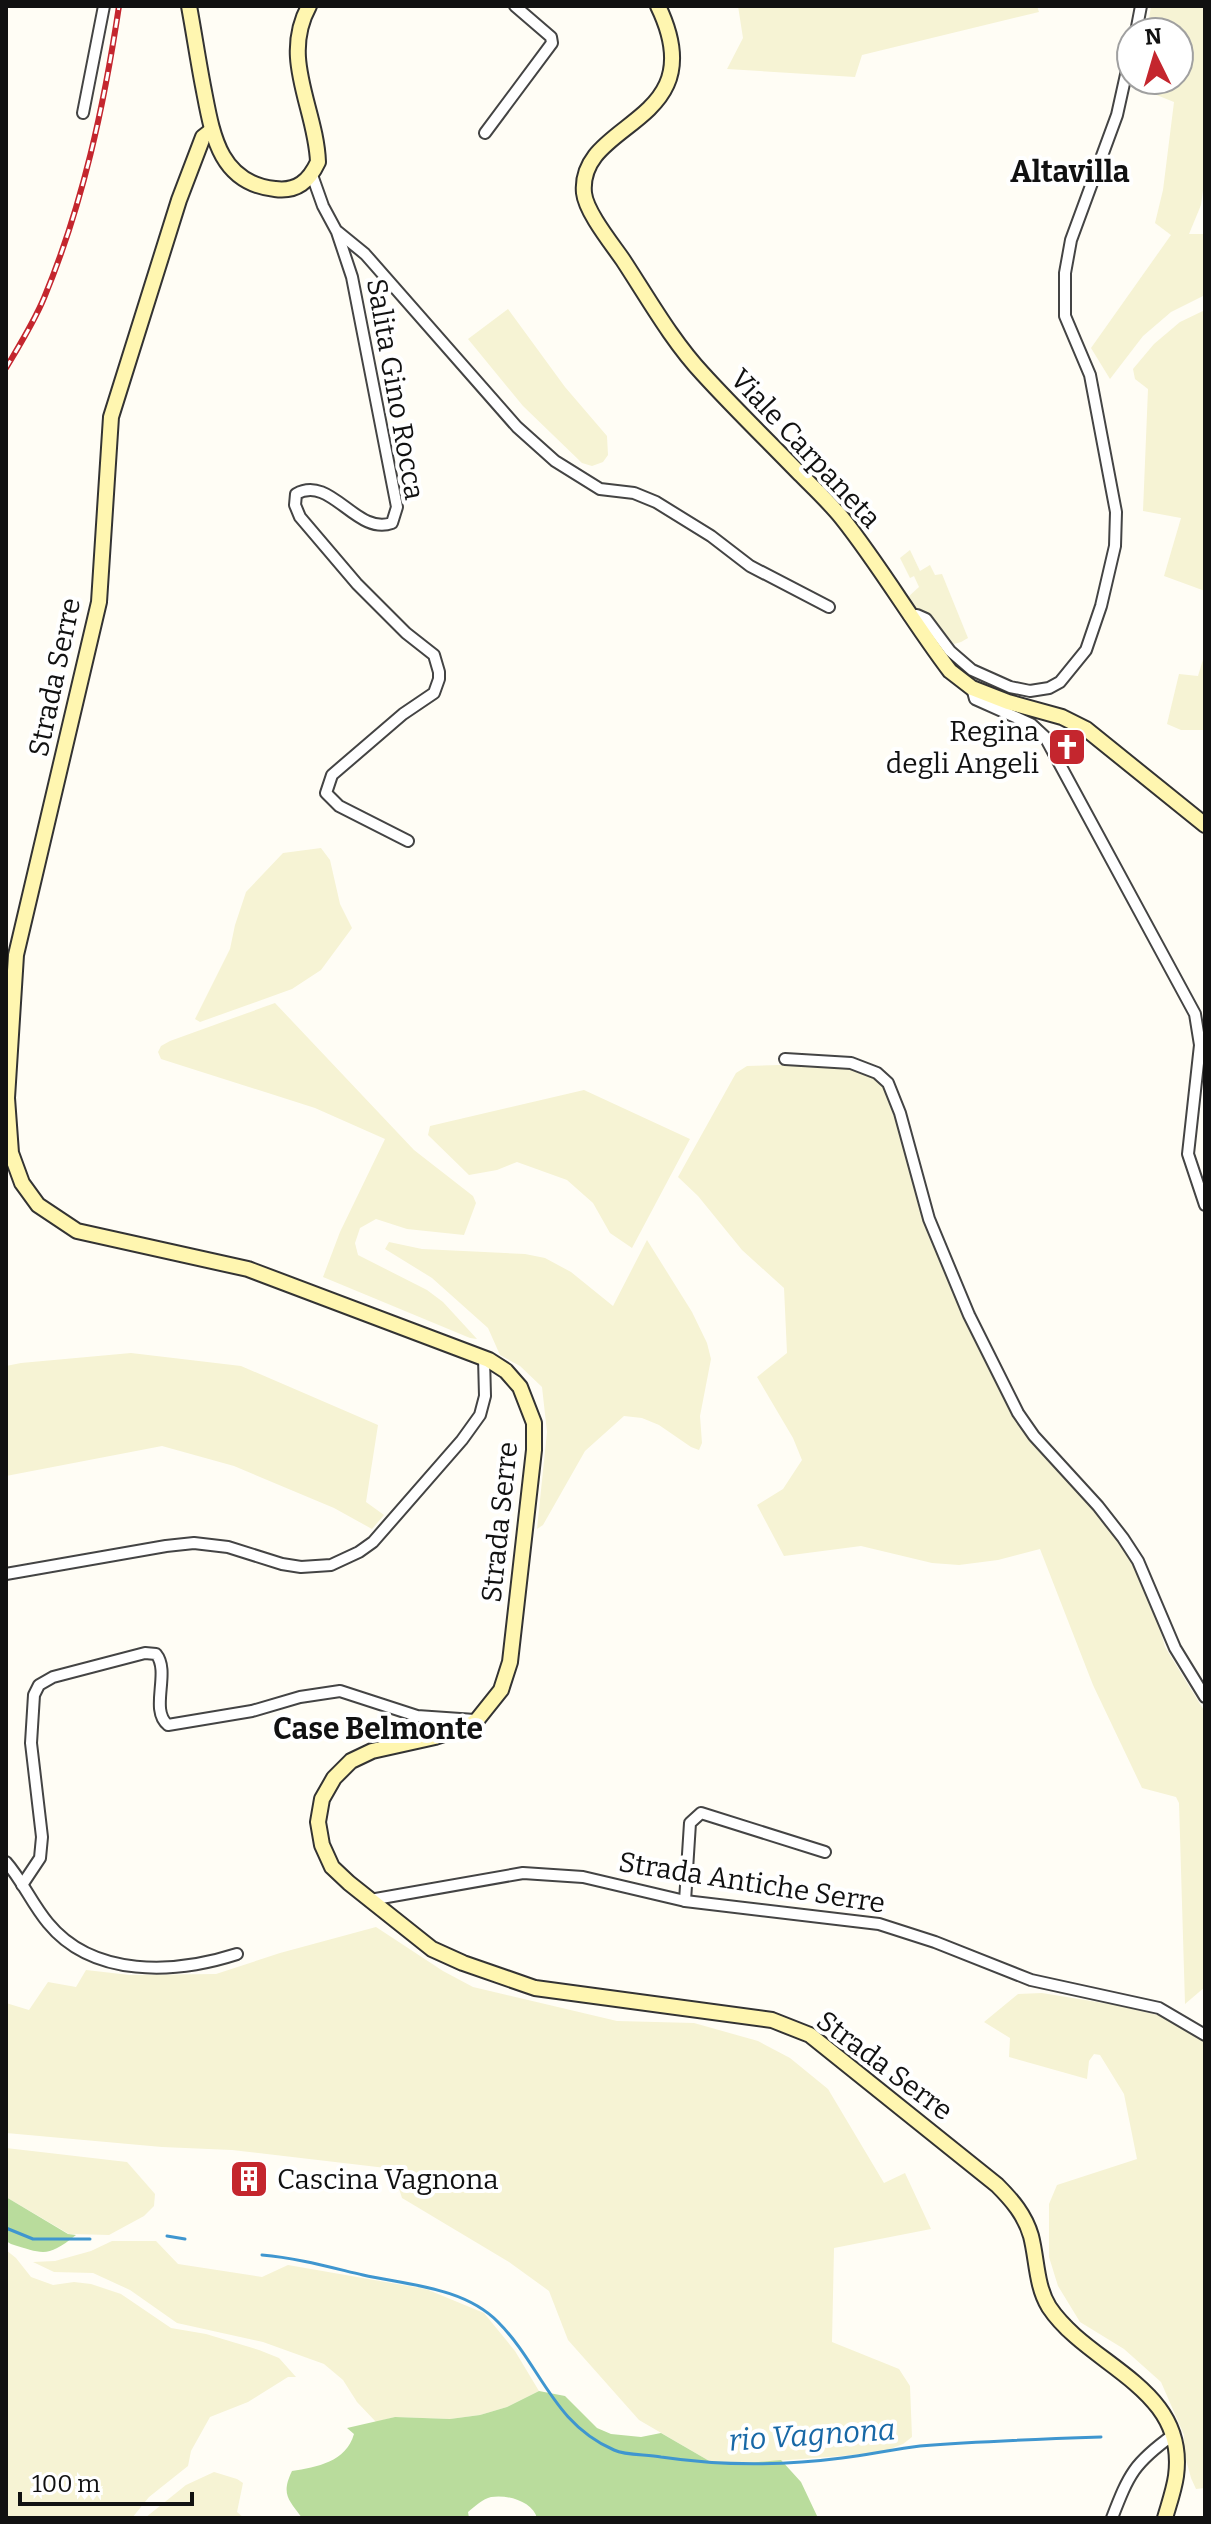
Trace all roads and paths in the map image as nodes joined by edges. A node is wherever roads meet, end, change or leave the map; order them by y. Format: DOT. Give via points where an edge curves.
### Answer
graph roads {
  1 [pos="104,6"];
  2 [pos="189,6"];
  3 [pos="309,6"];
  4 [pos="515,6"];
  5 [pos="658,6"];
  6 [pos="1121,96"];
  7 [pos="83,113"];
  8 [pos="212,130"];
  9 [pos="485,133"];
  10 [pos="312,175"];
  11 [pos="337,232"];
  12 [pos="829,607"];
  13 [pos="909,616"];
  14 [pos="972,688"];
  15 [pos="1205,825"];
  16 [pos="408,841"];
  17 [pos="785,1059"];
  18 [pos="1205,1205"];
  19 [pos="484,1358"];
  20 [pos="6,1574"];
  21 [pos="1205,1697"];
  22 [pos="477,1720"];
  23 [pos="825,1852"];
  24 [pos="6,1862"];
  25 [pos="22,1885"];
  26 [pos="370,1900"];
  27 [pos="685,1901"];
  28 [pos="237,1954"];
  29 [pos="1205,2035"];
  30 [pos="1173,2435"];
  31 [pos="1112,2518"];
  32 [pos="1165,2518"];
  1 -- 7 [label="street"];
  2 -- 8 [label="main road"];
  3 -- 10 [label="main road" via="296,49 318,152"];
  4 -- 9 [label="street" via="552,43"];
  5 -- 13 [label="main road, Viale Carpaneta" via="670,35 669,80 643,117 593,157 587,166 586,200 700,372 840,516"];
  6 -- 13 [label="street" via="1071,240 1065,273 1065,316 1090,375 1116,512 1115,546 1086,650 1060,682 1030,691 972,670 926,619"];
  8 -- 10 [label="main road" via="226,162 253,185 286,190"];
  8 -- 19 [label="main road, Strada Serre" via="203,137 179,200 111,417 99,602 16,955 7,1098 11,1153 22,1183 38,1205 77,1231 248,1269"];
  10 -- 11 [label="street, Salita Gino Rocca"];
  11 -- 12 [label="street, Salita Gino Rocca" via="365,254 517,427 555,461 600,489 656,502 763,574"];
  11 -- 16 [label="street, Salita Gino Rocca" via="352,277 396,514 392,523 373,524 314,490 296,494 295,505 357,584 434,655 439,679 434,693 332,775 326,793 339,806"];
  13 -- 14 [label="main road, Viale Carpaneta" via="950,671"];
  14 -- 15 [label="main road, Viale Carpaneta" via="1086,729"];
  14 -- 18 [label="street" via="975,699 1031,724 1045,737 1195,1014 1200,1045 1188,1154"];
  17 -- 21 [label="street" via="851,1063 888,1083 929,1219 1018,1413 1123,1538 1175,1648"];
  19 -- 20 [label="street" via="480,1415 386,1528 344,1560 301,1567 194,1543"];
  19 -- 22 [label="main road, Strada Serre" via="520,1387 531,1411 534,1438 510,1662 501,1690"];
  22 -- 25 [label="street" via="417,1716 340,1691 168,1725 162,1717 160,1659 149,1652 45,1680 34,1695 31,1728 40,1858"];
  22 -- 26 [label="main road, Strada Serre" via="453,1732 372,1751 351,1761 334,1778 322,1799 322,1845 332,1867"];
  23 -- 27 [label="street" via="701,1813 690,1823"];
  24 -- 25 [label="street"];
  25 -- 28 [label="street" via="69,1944 109,1964 203,1965"];
  26 -- 27 [label="street, Strada Antiche Serre" via="523,1873 583,1877"];
  26 -- 30 [label="main road, Strada Serre" via="432,1949 535,1988 772,2020 810,2035 1017,2205 1047,2305 1073,2337 1135,2381"];
  27 -- 29 [label="street, Strada Antiche Serre" via="879,1924 1031,1980 1159,2008"];
  30 -- 31 [label="street" via="1128,2477"];
  30 -- 32 [label="main road, Strada Serre" via="1176,2475"];
}
